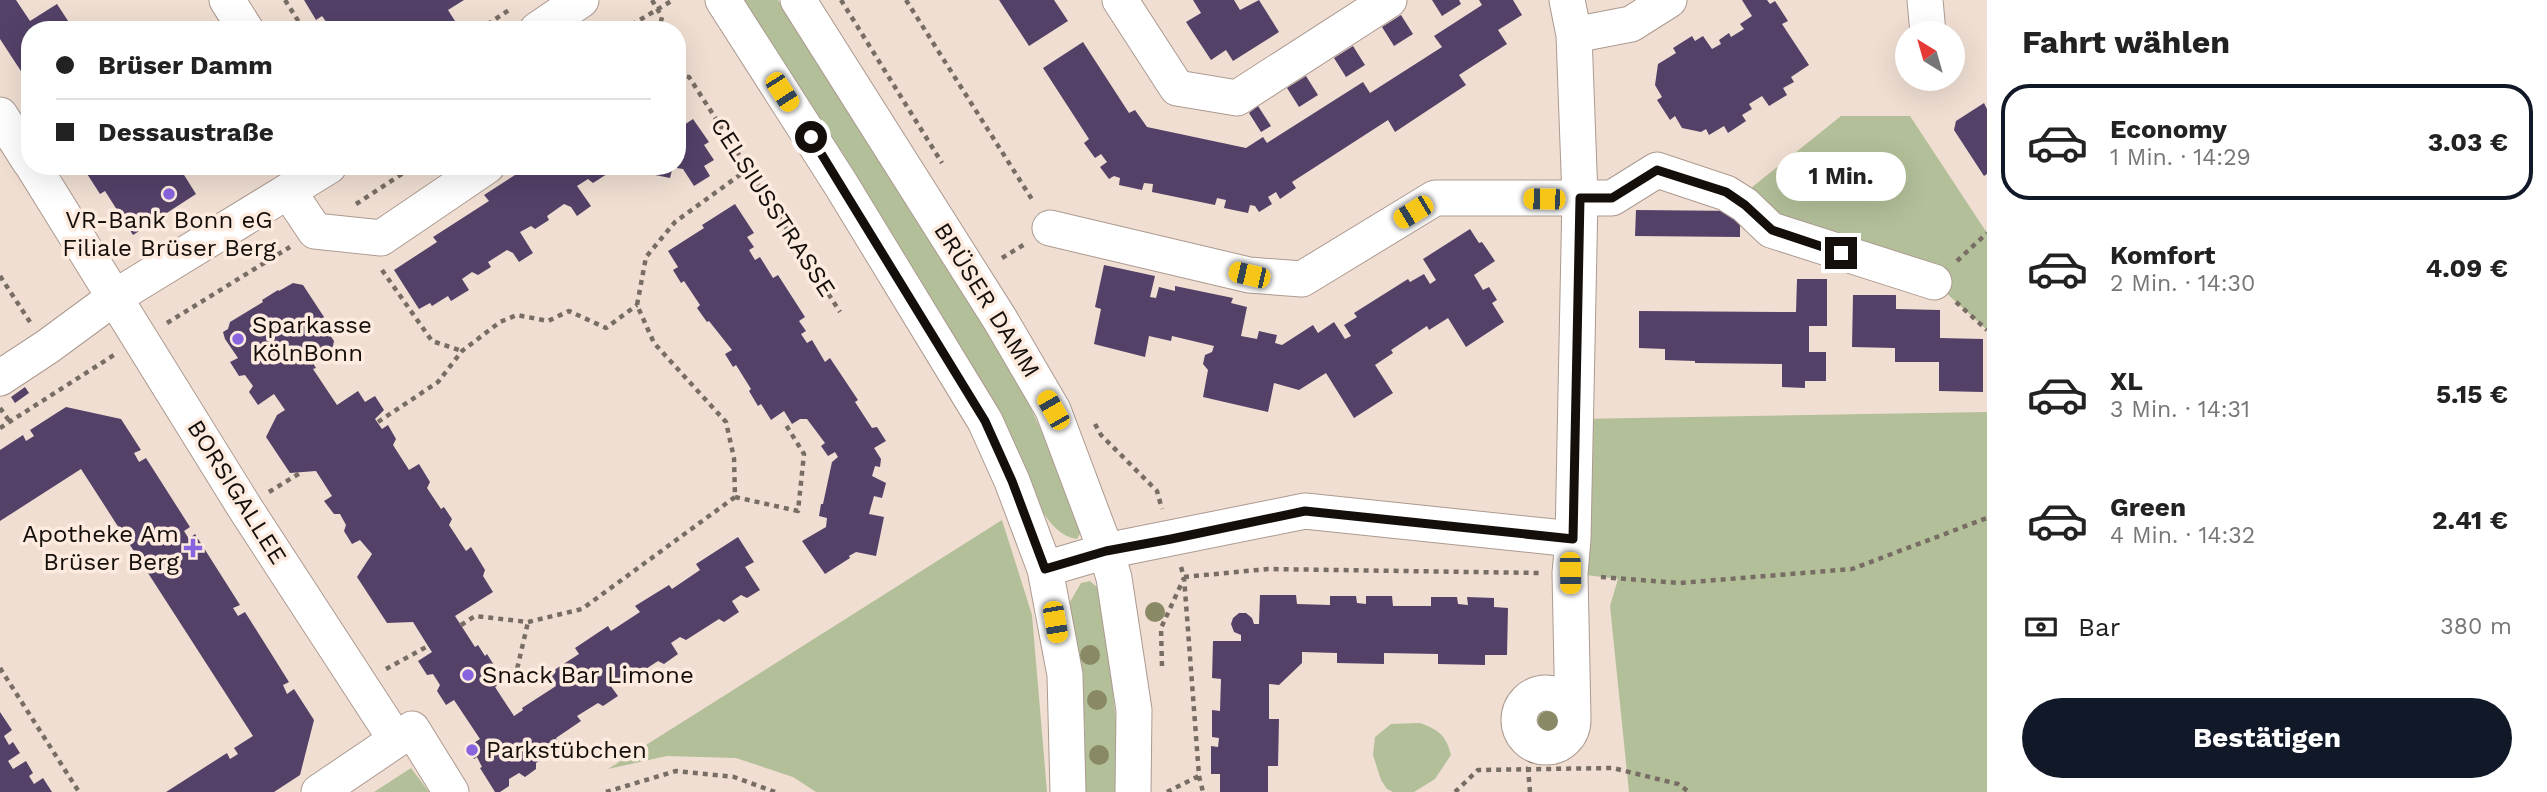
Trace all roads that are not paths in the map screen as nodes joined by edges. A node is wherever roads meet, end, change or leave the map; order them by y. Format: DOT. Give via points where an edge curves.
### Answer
graph roads {
  1 [pos="227,0"];
  2 [pos="581,0"];
  3 [pos="723,0"];
  4 [pos="798,0"];
  5 [pos="1120,0"];
  6 [pos="1389,0"];
  7 [pos="1567,0"];
  8 [pos="1669,0"];
  9 [pos="1925,0"];
  10 [pos="525,19"];
  11 [pos="240,21"];
  12 [pos="1927,21"];
  13 [pos="1574,35"];
  14 [pos="0,115"];
  15 [pos="21,148"];
  16 [pos="38,175"];
  17 [pos="316,175"];
  18 [pos="474,175"];
  19 [pos="289,192"];
  20 [pos="1580,198"];
  21 [pos="1050,228"];
  22 [pos="1934,282"];
  23 [pos="116,297"];
  24 [pos="0,378"];
  25 [pos="1106,551"];
  26 [pos="1571,556"];
  27 [pos="1045,569"];
  28 [pos="1573,718"];
  29 [pos="396,740"];
  30 [pos="319,792"];
  31 [pos="451,792"];
  32 [pos="1068,792"];
  33 [pos="1133,792"];
  1 -- 11 [label="street"];
  2 -- 10 [label="street"];
  3 -- 27 [label="street" via="985,421"];
  4 -- 25 [label="street, BRÜSER DAMM" via="1053,410"];
  5 -- 6 [label="street" via="1177,88 1237,98"];
  7 -- 13 [label="street"];
  8 -- 13 [label="street" via="1631,23"];
  9 -- 12 [label="street"];
  13 -- 20 [label="street"];
  14 -- 15 [label="street, BORSIGALLEE"];
  16 -- 23 [label="street, BORSIGALLEE"];
  17 -- 19 [label="street"];
  18 -- 19 [label="street" via="381,238 315,231"];
  19 -- 23 [label="street"];
  20 -- 21 [label="street" via="1435,198 1302,279 1249,275"];
  20 -- 22 [label="street" via="1612,198 1657,170 1726,192 1772,230"];
  20 -- 26 [label="street"];
  23 -- 24 [label="street"];
  23 -- 29 [label="street, BORSIGALLEE" via="245,508"];
  25 -- 26 [label="street" via="1305,511"];
  25 -- 27 [label="street"];
  25 -- 33 [label="street, BRÜSER DAMM" via="1135,710"];
  26 -- 28 [label="street"];
  27 -- 32 [label="street" via="1065,675"];
  28 -- 28 [label="street" via="1558,696 1542,693 1530,698 1520,712 1519,726 1532,757 1562,742 1571,731"];
  29 -- 30 [label="street"];
  29 -- 31 [label="street" via="412,729"];
}
